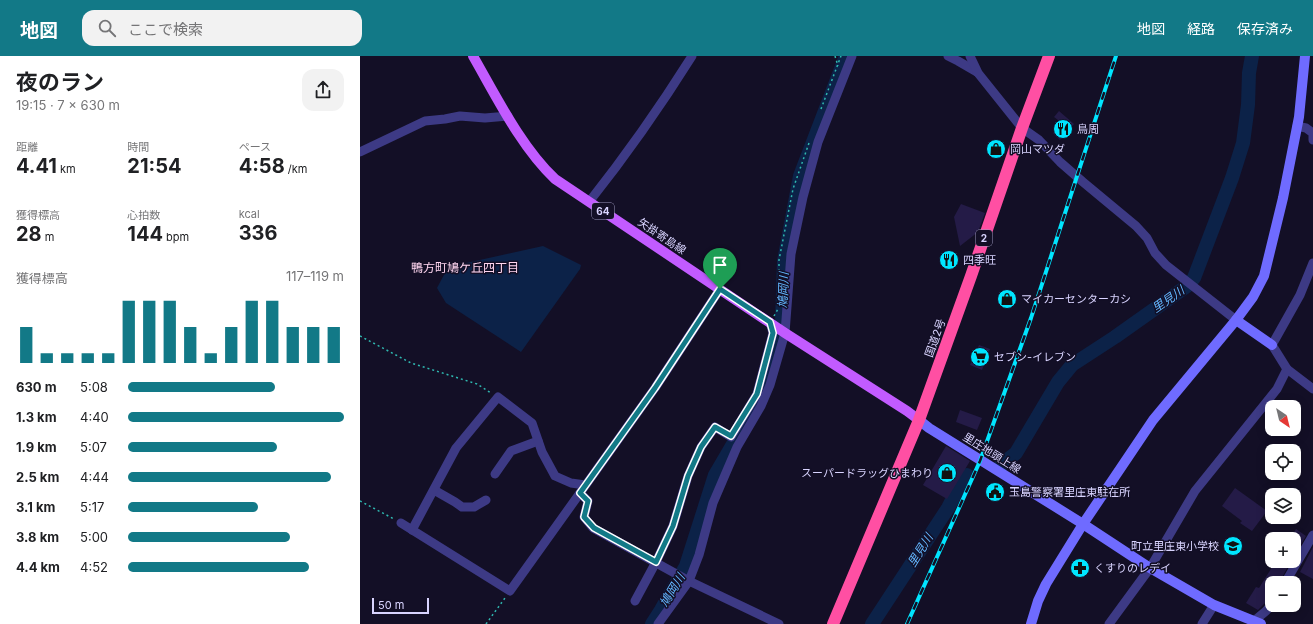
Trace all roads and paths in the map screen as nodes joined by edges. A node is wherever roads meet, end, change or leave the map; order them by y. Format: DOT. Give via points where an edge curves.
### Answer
graph roads {
  1 [pos="473,56"];
  2 [pos="692,56"];
  3 [pos="834,56"];
  4 [pos="852,56"];
  5 [pos="948,56"];
  6 [pos="970,56"];
  7 [pos="1049,56"];
  8 [pos="1305,56"];
  9 [pos="838,66"];
  10 [pos="978,73"];
  11 [pos="508,116"];
  12 [pos="1297,126"];
  13 [pos="1022,128"];
  14 [pos="1313,140"];
  15 [pos="360,152"];
  16 [pos="589,202"];
  17 [pos="1313,263"];
  18 [pos="720,289"];
  19 [pos="1236,320"];
  20 [pos="772,324"];
  21 [pos="785,333"];
  22 [pos="360,336"];
  23 [pos="1272,345"];
  24 [pos="1287,369"];
  25 [pos="1313,389"];
  26 [pos="498,397"];
  27 [pos="919,420"];
  28 [pos="538,441"];
  29 [pos="495,474"];
  30 [pos="583,489"];
  31 [pos="434,490"];
  32 [pos="486,500"];
  33 [pos="360,501"];
  34 [pos="401,523"];
  35 [pos="1083,524"];
  36 [pos="412,530"];
  37 [pos="1313,535"];
  38 [pos="656,562"];
  39 [pos="1150,568"];
  40 [pos="1289,576"];
  41 [pos="689,581"];
  42 [pos="510,591"];
  43 [pos="635,601"];
  44 [pos="1214,605"];
  45 [pos="1265,612"];
  46 [pos="1258,622"];
  47 [pos="486,624"];
  48 [pos="658,624"];
  49 [pos="779,624"];
  50 [pos="833,624"];
  51 [pos="1031,624"];
  52 [pos="1109,624"];
  53 [pos="1202,624"];
  1 -- 11 [label="main road, 矢掛寄島線 / 64"];
  2 -- 16 [label="street" via="625,157"];
  3 -- 9 [label="path"];
  4 -- 21 [label="street" via="818,142 803,196 791,254"];
  5 -- 10 [label="street"];
  6 -- 10 [label="street"];
  7 -- 13 [label="highway, 国道2号 / 2"];
  8 -- 12 [label="street"];
  10 -- 13 [label="street"];
  11 -- 15 [label="street" via="460,116 425,121"];
  11 -- 16 [label="main road, 矢掛寄島線 / 64" via="544,169"];
  12 -- 14 [label="street" via="1313,133"];
  12 -- 19 [label="street" via="1264,276 1253,298"];
  13 -- 19 [label="street" via="1136,226 1166,265"];
  13 -- 27 [label="highway, 国道2号 / 2"];
  16 -- 18 [label="main road, 矢掛寄島線 / 64"];
  17 -- 23 [label="street" via="1300,295"];
  18 -- 20 [label="main road, 矢掛寄島線 / 64"];
  18 -- 30 [label="street" via="655,388"];
  19 -- 23 [label="street"];
  19 -- 35 [label="street" via="1153,420"];
  20 -- 21 [label="main road, 矢掛寄島線 / 64"];
  20 -- 38 [label="street" via="773,333 757,394 731,436 715,427 701,447 688,476 673,526"];
  21 -- 27 [label="main road, 矢掛寄島線 / 64"];
  21 -- 41 [label="street" via="770,385 737,447 713,503"];
  22 -- 26 [label="path" via="411,363 477,384"];
  23 -- 24 [label="street"];
  24 -- 25 [label="street"];
  24 -- 39 [label="street" via="1277,388 1195,492"];
  26 -- 28 [label="street" via="532,423"];
  26 -- 31 [label="street" via="456,448"];
  27 -- 35 [label="street, 里庄地頭上線"];
  27 -- 50 [label="highway, 国道2号 / 2"];
  28 -- 29 [label="street" via="511,450"];
  28 -- 30 [label="street" via="555,476"];
  30 -- 38 [label="street" via="588,501 584,517 594,528"];
  30 -- 42 [label="street"];
  31 -- 32 [label="street" via="462,507 474,507"];
  31 -- 36 [label="street"];
  33 -- 34 [label="path"];
  34 -- 36 [label="street"];
  35 -- 39 [label="street, 里庄地頭上線"];
  35 -- 51 [label="street" via="1046,584"];
  36 -- 42 [label="street"];
  37 -- 40 [label="street"];
  38 -- 41 [label="street"];
  38 -- 43 [label="street"];
  39 -- 44 [label="street, 里庄地頭上線"];
  39 -- 52 [label="street"];
  41 -- 48 [label="street"];
  41 -- 49 [label="street"];
  42 -- 47 [label="path"];
  44 -- 46 [label="street, 里庄地頭上線"];
  44 -- 53 [label="street"];
  45 -- 46 [label="street"];
}
